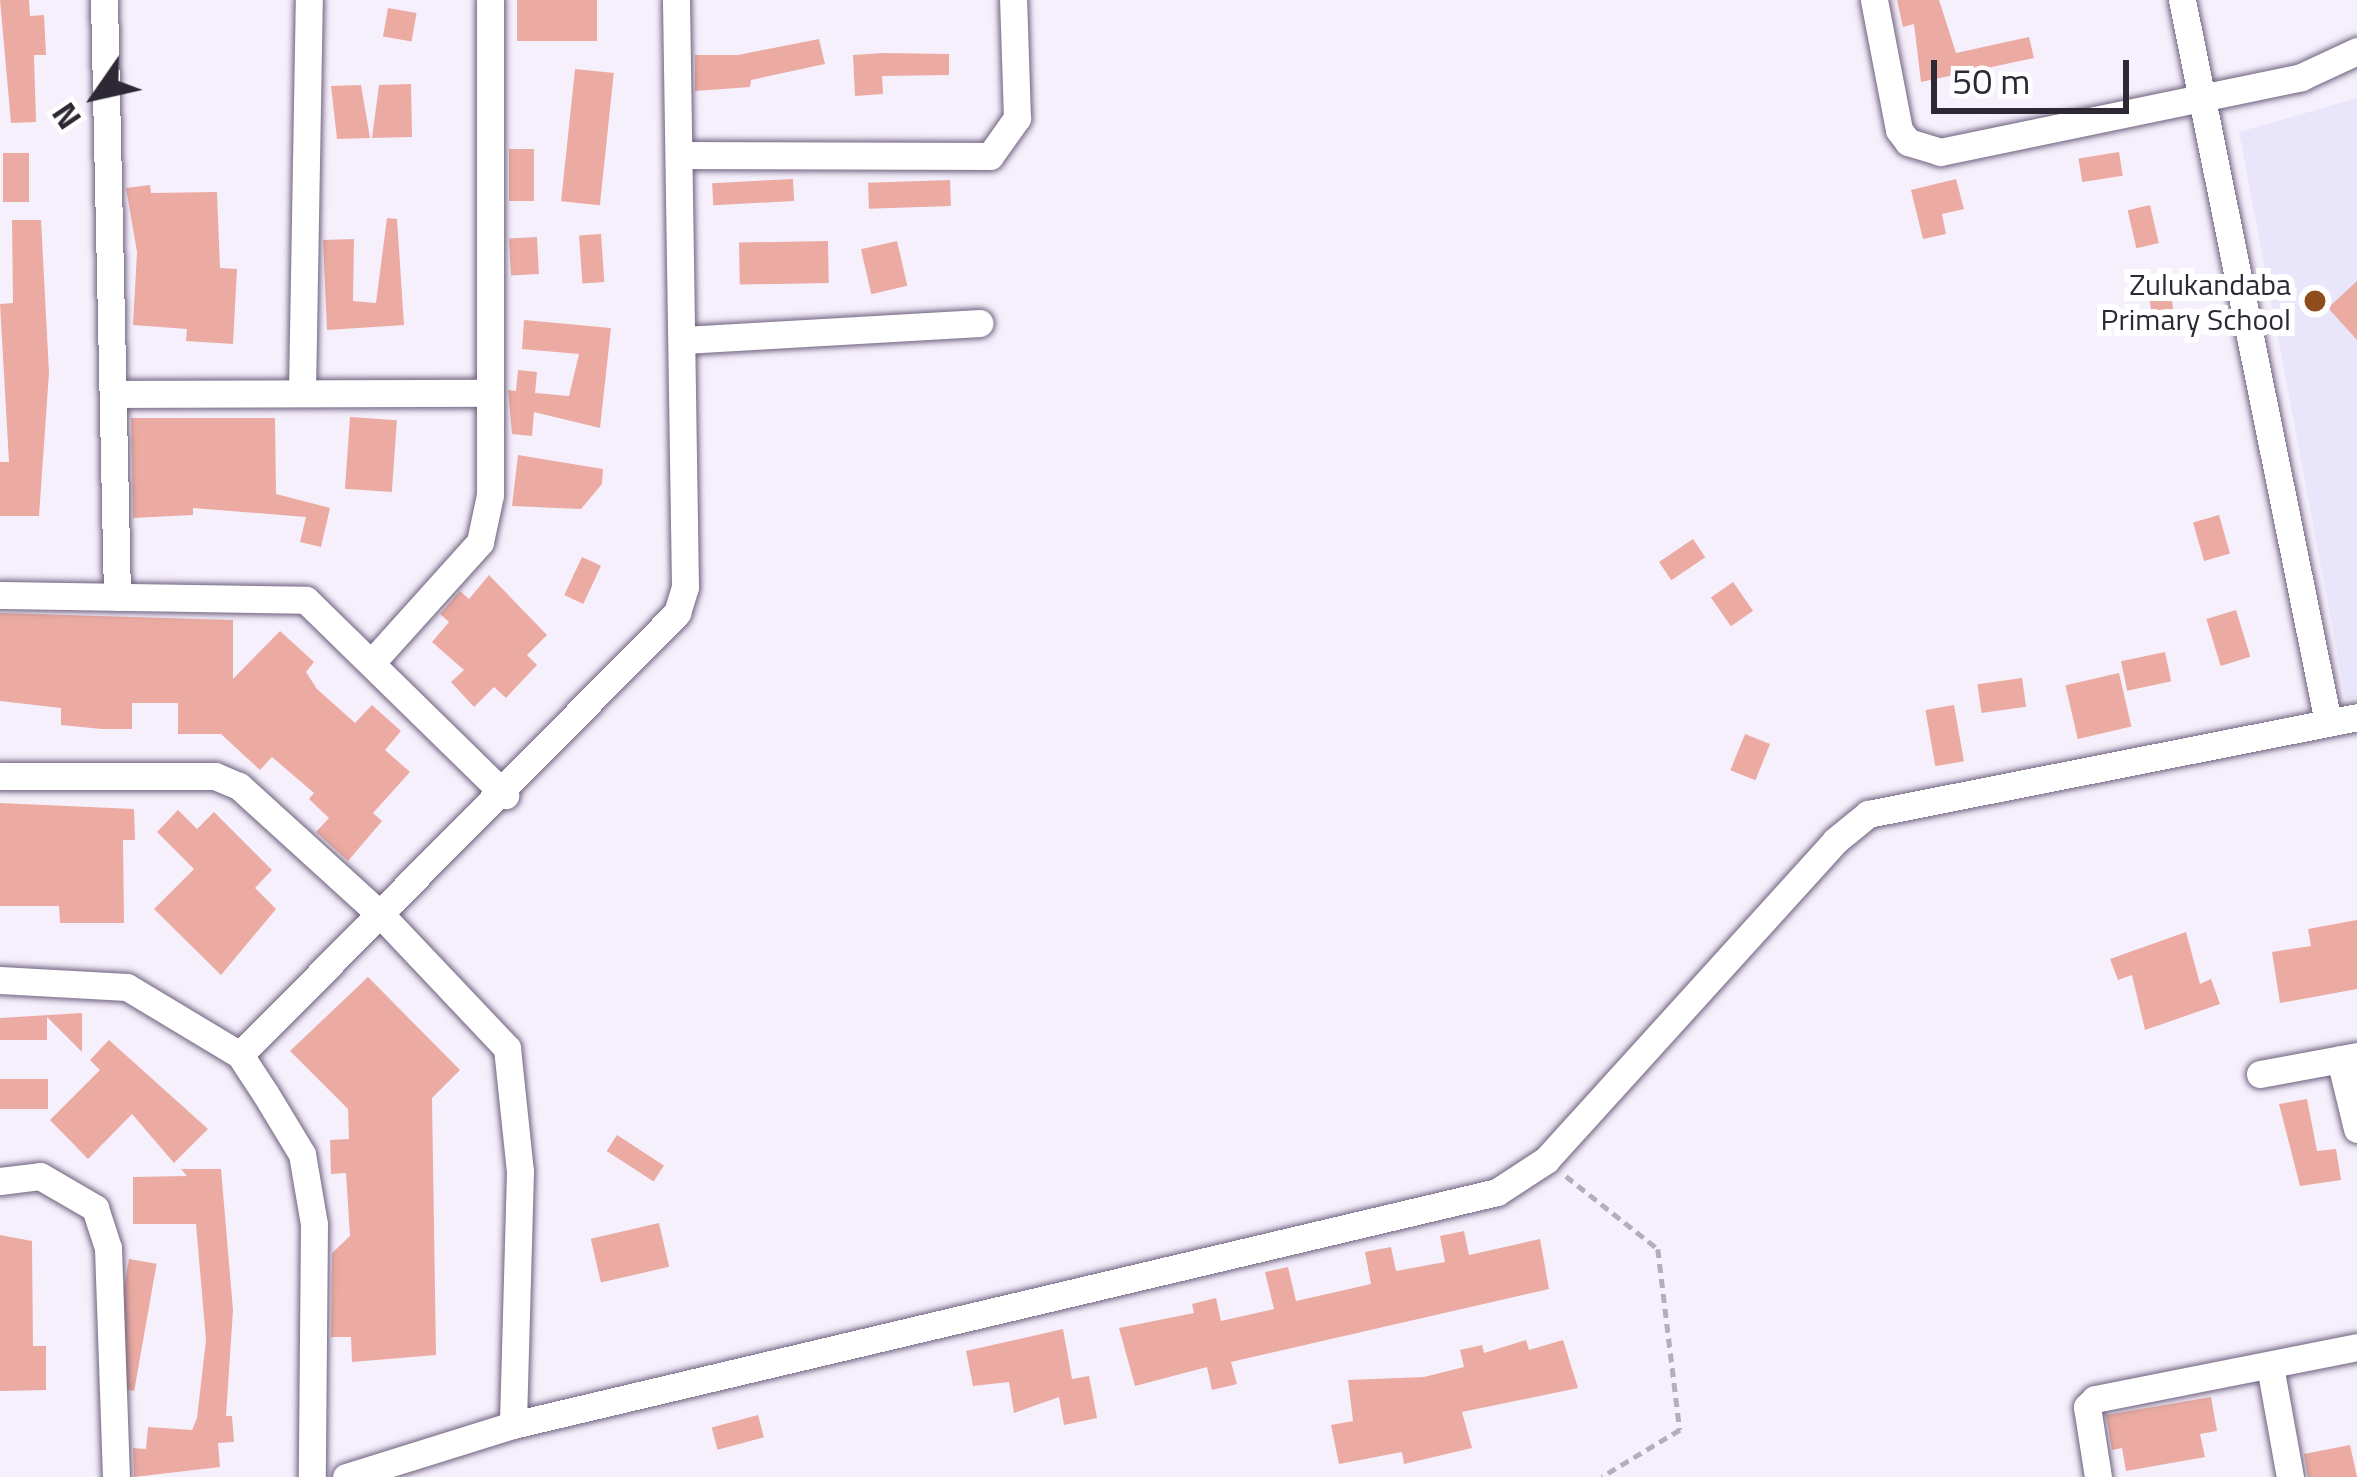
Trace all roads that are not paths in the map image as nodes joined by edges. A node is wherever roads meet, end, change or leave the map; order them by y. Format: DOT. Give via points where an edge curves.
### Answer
graph roads {
  1 [pos="104,0"];
  2 [pos="309,0"];
  3 [pos="490,0"];
  4 [pos="676,0"];
  5 [pos="1013,0"];
  6 [pos="1874,0"];
  7 [pos="2182,0"];
  8 [pos="2357,51"];
  9 [pos="2203,99"];
  10 [pos="683,155"];
  11 [pos="980,323"];
  12 [pos="684,340"];
  13 [pos="302,391"];
  14 [pos="487,393"];
  15 [pos="114,394"];
  16 [pos="0,595"];
  17 [pos="117,597"];
  18 [pos="373,661"];
  19 [pos="2357,717"];
  20 [pos="2328,722"];
  21 [pos="0,776"];
  22 [pos="505,795"];
  23 [pos="383,918"];
  24 [pos="0,980"];
  25 [pos="240,1055"];
  26 [pos="2349,1057"];
  27 [pos="2260,1074"];
  28 [pos="2357,1129"];
  29 [pos="0,1181"];
  30 [pos="2357,1347"];
  31 [pos="2270,1366"];
  32 [pos="513,1425"];
  33 [pos="116,1477"];
  34 [pos="312,1477"];
  35 [pos="346,1477"];
  36 [pos="2098,1477"];
  37 [pos="2290,1477"];
  1 -- 15 [label="street"];
  2 -- 13 [label="street"];
  3 -- 14 [label="street"];
  4 -- 10 [label="street"];
  5 -- 10 [label="street" via="1017,118 991,156"];
  6 -- 9 [label="street" via="1899,130 1922,149 1940,152"];
  7 -- 9 [label="street"];
  8 -- 9 [label="street" via="2301,77"];
  9 -- 20 [label="street"];
  10 -- 12 [label="street"];
  11 -- 12 [label="street"];
  12 -- 22 [label="street" via="685,587 677,613"];
  13 -- 14 [label="street"];
  13 -- 15 [label="street"];
  14 -- 18 [label="street" via="491,477 480,542"];
  15 -- 17 [label="street"];
  16 -- 17 [label="street"];
  17 -- 18 [label="street" via="307,600"];
  18 -- 22 [label="street"];
  19 -- 20 [label="street"];
  20 -- 32 [label="street" via="1868,814 1546,1160 1496,1192"];
  21 -- 23 [label="street" via="215,776 239,786"];
  22 -- 23 [label="street"];
  23 -- 25 [label="street"];
  23 -- 32 [label="street" via="491,1028 513,1070 520,1171"];
  24 -- 25 [label="street" via="127,987"];
  25 -- 34 [label="street" via="302,1154 310,1201"];
  26 -- 27 [label="street"];
  26 -- 28 [label="street"];
  29 -- 33 [label="street" via="40,1176 95,1208 108,1248"];
  30 -- 31 [label="street"];
  31 -- 36 [label="street" via="2095,1399 2087,1407"];
  31 -- 37 [label="street"];
  32 -- 35 [label="street"];
}
